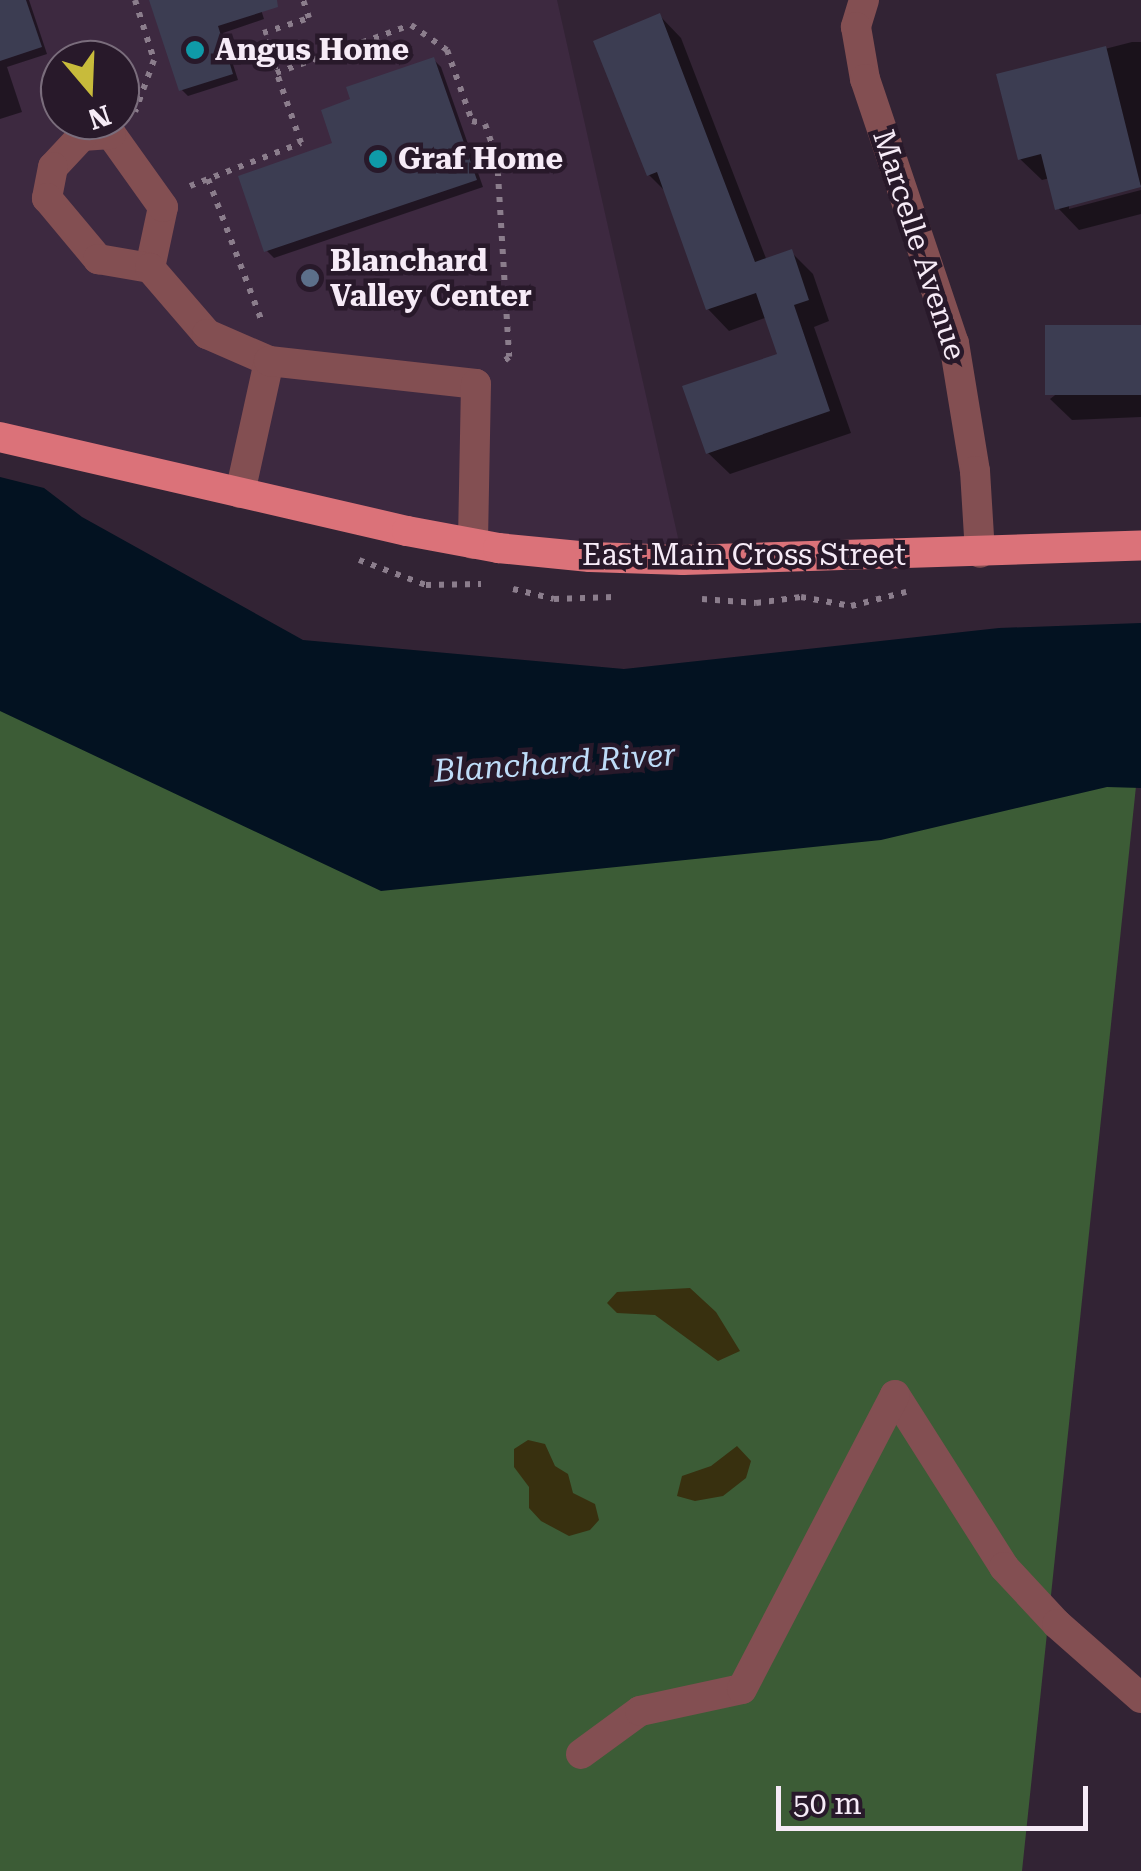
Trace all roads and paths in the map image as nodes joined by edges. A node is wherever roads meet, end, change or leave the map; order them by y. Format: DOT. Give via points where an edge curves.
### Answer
graph roads {
  1 [pos="135,0"];
  2 [pos="303,0"];
  3 [pos="864,0"];
  4 [pos="276,73"];
  5 [pos="122,147"];
  6 [pos="208,179"];
  7 [pos="158,198"];
  8 [pos="150,268"];
  9 [pos="269,360"];
  10 [pos="476,384"];
  11 [pos="0,437"];
  12 [pos="240,493"];
  13 [pos="473,544"];
  14 [pos="1141,546"];
  15 [pos="980,552"];
  16 [pos="1141,1698"];
  17 [pos="581,1754"];
  1 -- 5 [label="path" via="154,60"];
  2 -- 4 [label="path" via="309,18 262,33"];
  3 -- 15 [label="street, Marcelle Avenue" via="856,27 864,79 954,343 975,471"];
  4 -- 6 [label="path" via="301,143"];
  4 -- 10 [label="path" via="410,25 447,50 472,121 485,124 497,158 509,357"];
  5 -- 7 [label="street"];
  5 -- 8 [label="street" via="111,134 82,136 53,167 47,198 98,259"];
  6 -- 7 [label="path"];
  6 -- 9 [label="path" via="260,308"];
  7 -- 8 [label="street" via="163,207"];
  8 -- 9 [label="street" via="207,334"];
  9 -- 10 [label="street"];
  9 -- 12 [label="street"];
  10 -- 13 [label="street"];
  11 -- 12 [label="main road, East Main Cross Street"];
  12 -- 13 [label="main road, East Main Cross Street"];
  13 -- 15 [label="main road, East Main Cross Street" via="683,560"];
  14 -- 15 [label="main road, East Main Cross Street"];
  16 -- 17 [label="street" via="1004,1567 894,1395 742,1689 640,1711"];
}
